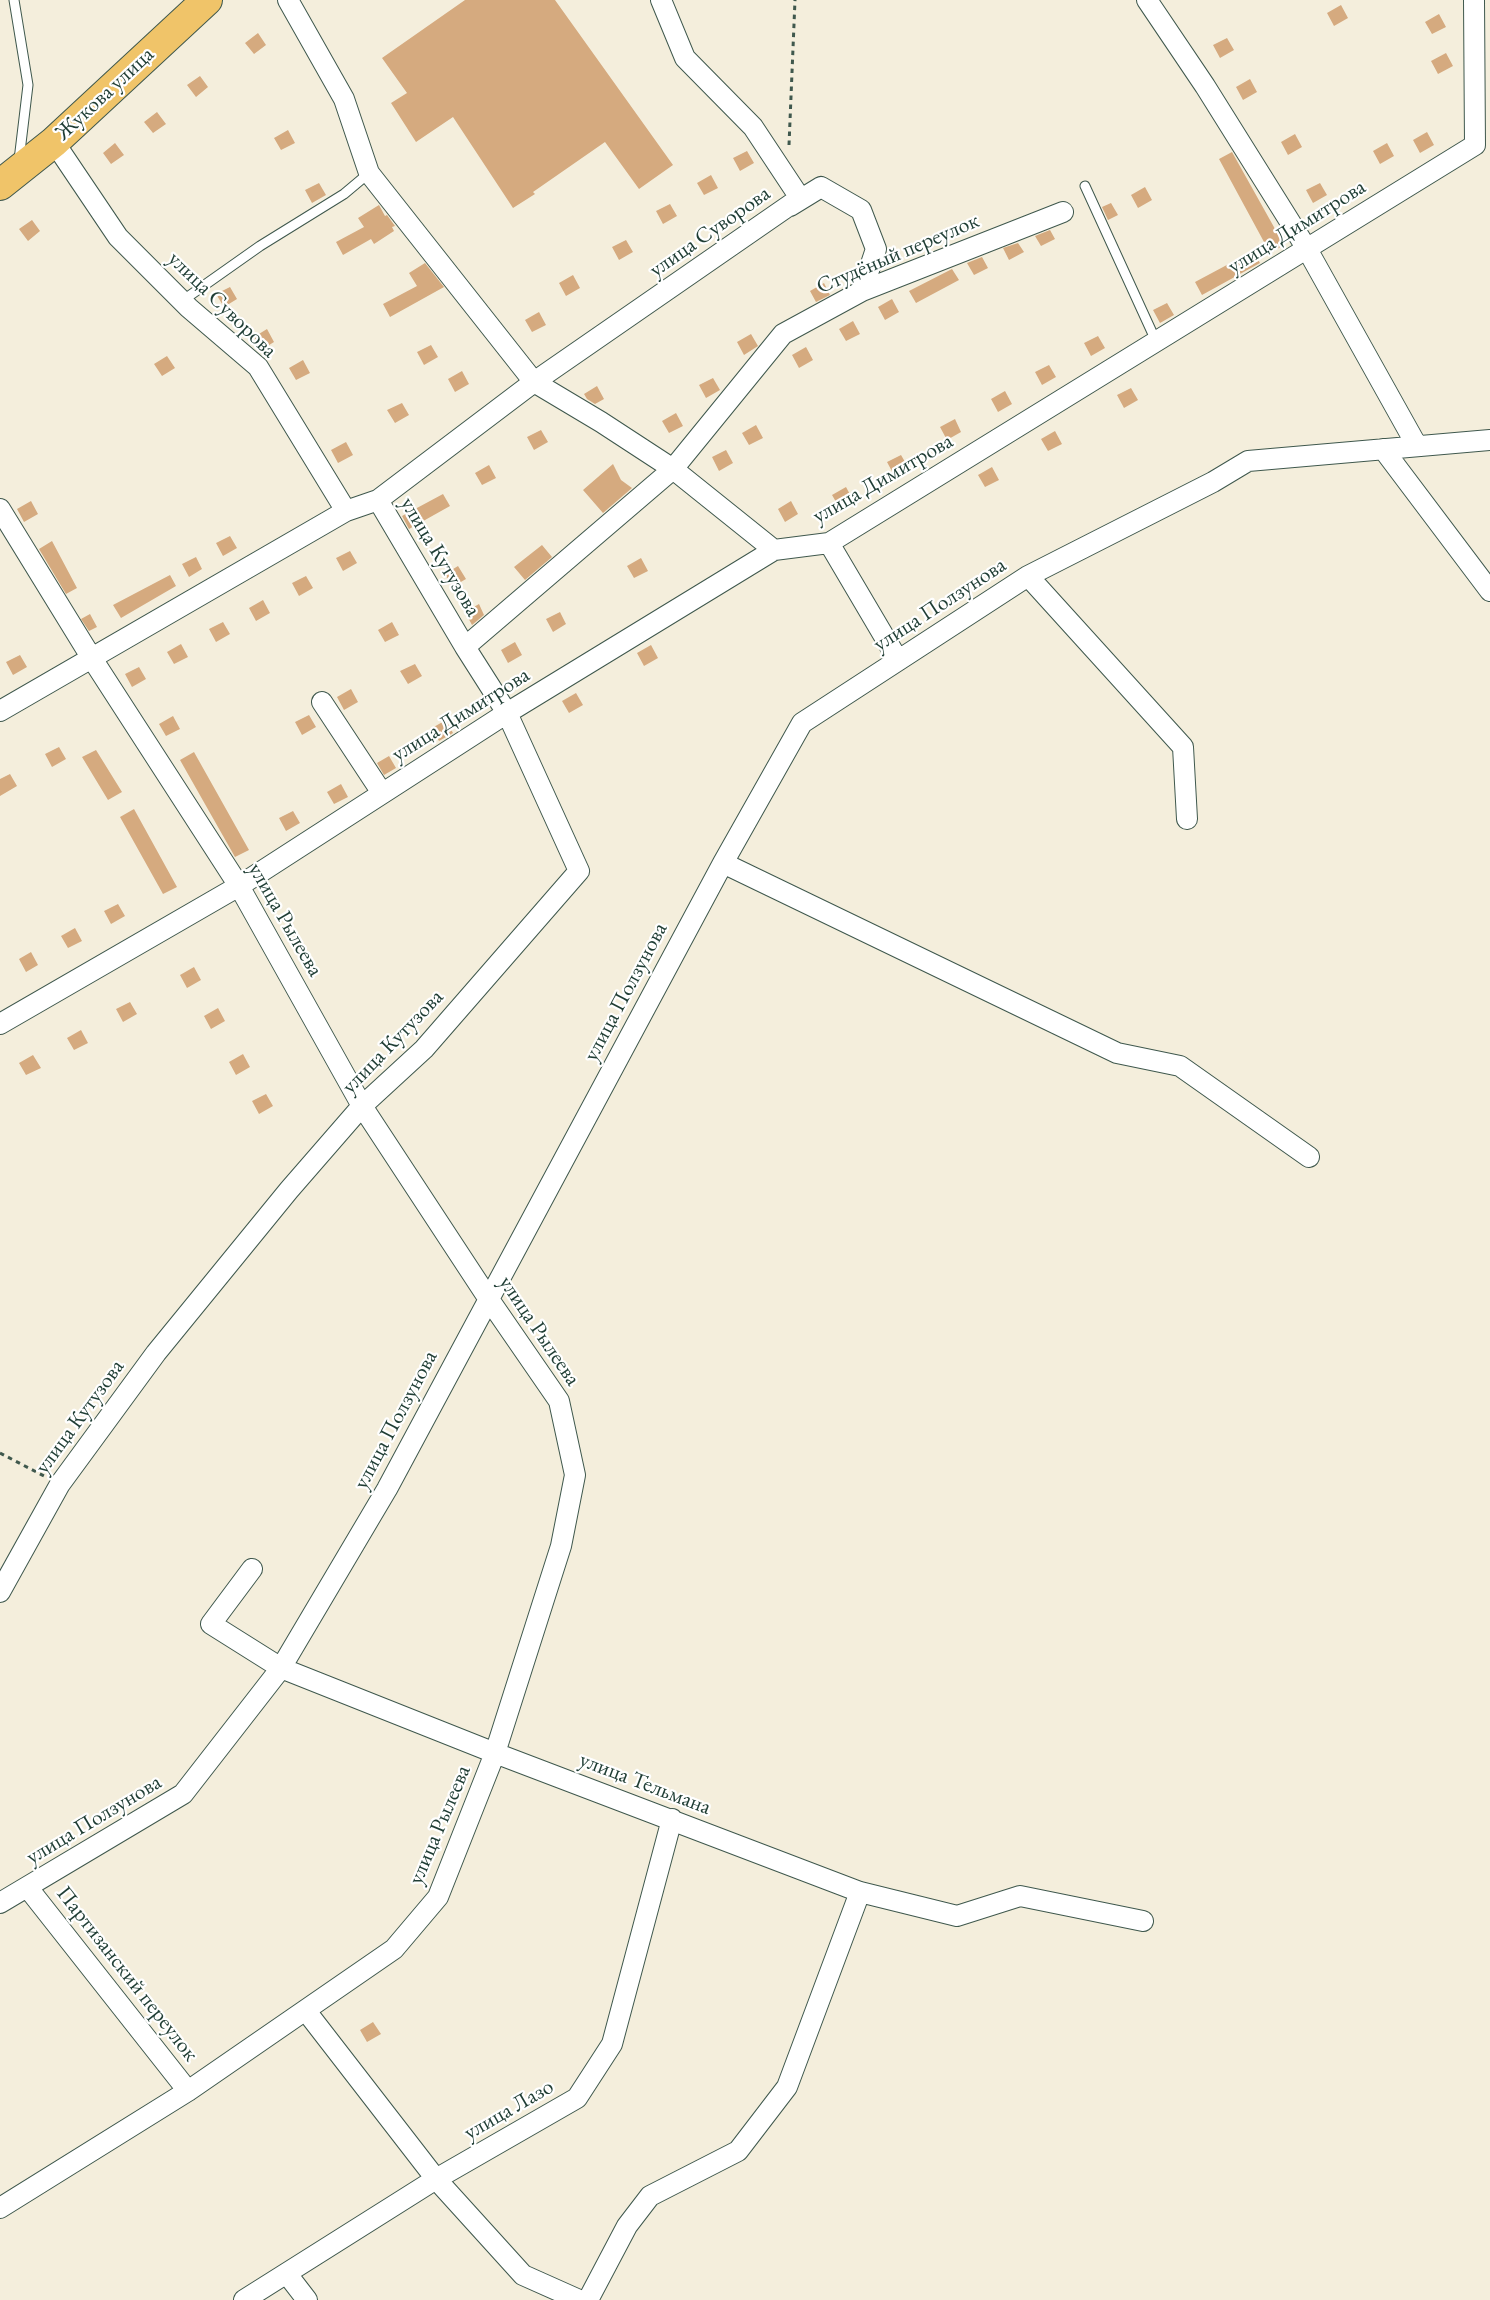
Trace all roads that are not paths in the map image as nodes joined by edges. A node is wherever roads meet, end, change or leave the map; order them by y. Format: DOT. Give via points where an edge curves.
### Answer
graph roads {
  1 [pos="14,0"];
  2 [pos="288,0"];
  3 [pos="661,0"];
  4 [pos="1147,0"];
  5 [pos="1474,0"];
  6 [pos="197,4"];
  7 [pos="1482,139"];
  8 [pos="54,142"];
  9 [pos="369,173"];
  10 [pos="9,178"];
  11 [pos="1085,186"];
  12 [pos="788,207"];
  13 [pos="1063,212"];
  14 [pos="1307,249"];
  15 [pos="862,291"];
  16 [pos="182,301"];
  17 [pos="1156,341"];
  18 [pos="534,382"];
  19 [pos="1490,440"];
  20 [pos="1417,446"];
  21 [pos="1383,449"];
  22 [pos="673,469"];
  23 [pos="378,500"];
  24 [pos="0,509"];
  25 [pos="346,510"];
  26 [pos="830,543"];
  27 [pos="774,550"];
  28 [pos="1028,576"];
  29 [pos="1490,591"];
  30 [pos="465,647"];
  31 [pos="91,657"];
  32 [pos="898,660"];
  33 [pos="322,702"];
  34 [pos="0,711"];
  35 [pos="507,713"];
  36 [pos="382,793"];
  37 [pos="1187,819"];
  38 [pos="723,863"];
  39 [pos="239,886"];
  40 [pos="0,1023"];
  41 [pos="362,1106"];
  42 [pos="1309,1157"];
  43 [pos="488,1298"];
  44 [pos="252,1569"];
  45 [pos="0,1592"];
  46 [pos="281,1668"];
  47 [pos="495,1753"];
  48 [pos="672,1819"];
  49 [pos="28,1888"];
  50 [pos="860,1892"];
  51 [pos="0,1903"];
  52 [pos="1143,1921"];
  53 [pos="306,2011"];
  54 [pos="188,2091"];
  55 [pos="436,2179"];
  56 [pos="0,2208"];
  57 [pos="286,2274"];
  58 [pos="244,2300"];
  59 [pos="307,2300"];
  60 [pos="579,2300"];
  61 [pos="588,2300"];
  1 -- 10 [label="lane" via="28,85"];
  2 -- 9 [label="street" via="344,99"];
  3 -- 12 [label="street, улица Суворова" via="685,58 753,127 800,198"];
  4 -- 14 [label="street"];
  5 -- 7 [label="street, улица Димитрова"];
  6 -- 8 [label="main road, Жукова улица"];
  7 -- 14 [label="street, улица Димитрова"];
  8 -- 10 [label="main road, Жукова улица"];
  8 -- 16 [label="street, улица Суворова" via="118,237"];
  9 -- 16 [label="lane" via="344,194"];
  9 -- 18 [label="street"];
  11 -- 17 [label="lane"];
  12 -- 15 [label="street" via="821,187 861,210 876,249"];
  12 -- 18 [label="street, улица Суворова"];
  13 -- 15 [label="street, Студёный переулок"];
  14 -- 17 [label="street, улица Димитрова"];
  14 -- 20 [label="street"];
  15 -- 22 [label="street, Студёный переулок" via="783,334"];
  16 -- 25 [label="street, улица Суворова" via="258,368"];
  17 -- 26 [label="street, улица Димитрова"];
  18 -- 22 [label="street"];
  18 -- 23 [label="street, улица Суворова"];
  19 -- 20 [label="street, улица Ползунова"];
  20 -- 21 [label="street, улица Ползунова"];
  21 -- 28 [label="street, улица Ползунова" via="1248,461"];
  21 -- 29 [label="street"];
  22 -- 27 [label="street"];
  22 -- 30 [label="street, Студёный переулок"];
  23 -- 25 [label="street, улица Суворова"];
  23 -- 30 [label="street, улица Кутузова"];
  24 -- 31 [label="street, улица Рылеева"];
  25 -- 31 [label="street, улица Суворова"];
  26 -- 27 [label="street, улица Димитрова"];
  26 -- 32 [label="street"];
  27 -- 35 [label="street, улица Димитрова"];
  28 -- 32 [label="street, улица Ползунова"];
  28 -- 37 [label="street, улица Ползунова" via="1183,747"];
  30 -- 35 [label="street, улица Кутузова"];
  31 -- 34 [label="street, улица Суворова"];
  31 -- 39 [label="street, улица Рылеева"];
  32 -- 38 [label="street, улица Ползунова" via="802,723"];
  33 -- 36 [label="street"];
  35 -- 36 [label="street, улица Димитрова"];
  35 -- 41 [label="street, улица Кутузова" via="579,871 424,1049"];
  36 -- 39 [label="street, улица Димитрова"];
  38 -- 42 [label="street" via="1117,1053 1180,1066"];
  38 -- 43 [label="street, улица Ползунова"];
  39 -- 40 [label="street, улица Димитрова"];
  39 -- 41 [label="street, улица Рылеева"];
  41 -- 43 [label="street, улица Рылеева"];
  41 -- 45 [label="street, улица Кутузова" via="156,1353 60,1484"];
  43 -- 46 [label="street, улица Ползунова" via="387,1489"];
  43 -- 47 [label="street, улица Рылеева" via="559,1401 575,1475 561,1546"];
  44 -- 46 [label="street, улица Тельмана" via="212,1624"];
  46 -- 47 [label="street, улица Тельмана"];
  46 -- 49 [label="street, улица Ползунова" via="183,1794"];
  47 -- 48 [label="street, улица Тельмана"];
  47 -- 53 [label="street, улица Рылеева" via="438,1897 394,1949"];
  48 -- 50 [label="street, улица Тельмана"];
  48 -- 55 [label="street, улица Лазо" via="612,2044 577,2098"];
  49 -- 51 [label="street, улица Ползунова"];
  49 -- 54 [label="street, Партизанский переулок"];
  50 -- 52 [label="street, улица Тельмана" via="957,1916 1020,1896"];
  50 -- 61 [label="street" via="787,2087 738,2151 650,2196 627,2226"];
  53 -- 54 [label="street, улица Рылеева"];
  53 -- 55 [label="street"];
  54 -- 56 [label="street, улица Рылеева"];
  55 -- 57 [label="street, улица Лазо"];
  55 -- 60 [label="street" via="523,2275"];
  57 -- 58 [label="street, улица Лазо"];
  57 -- 59 [label="street"];
}
